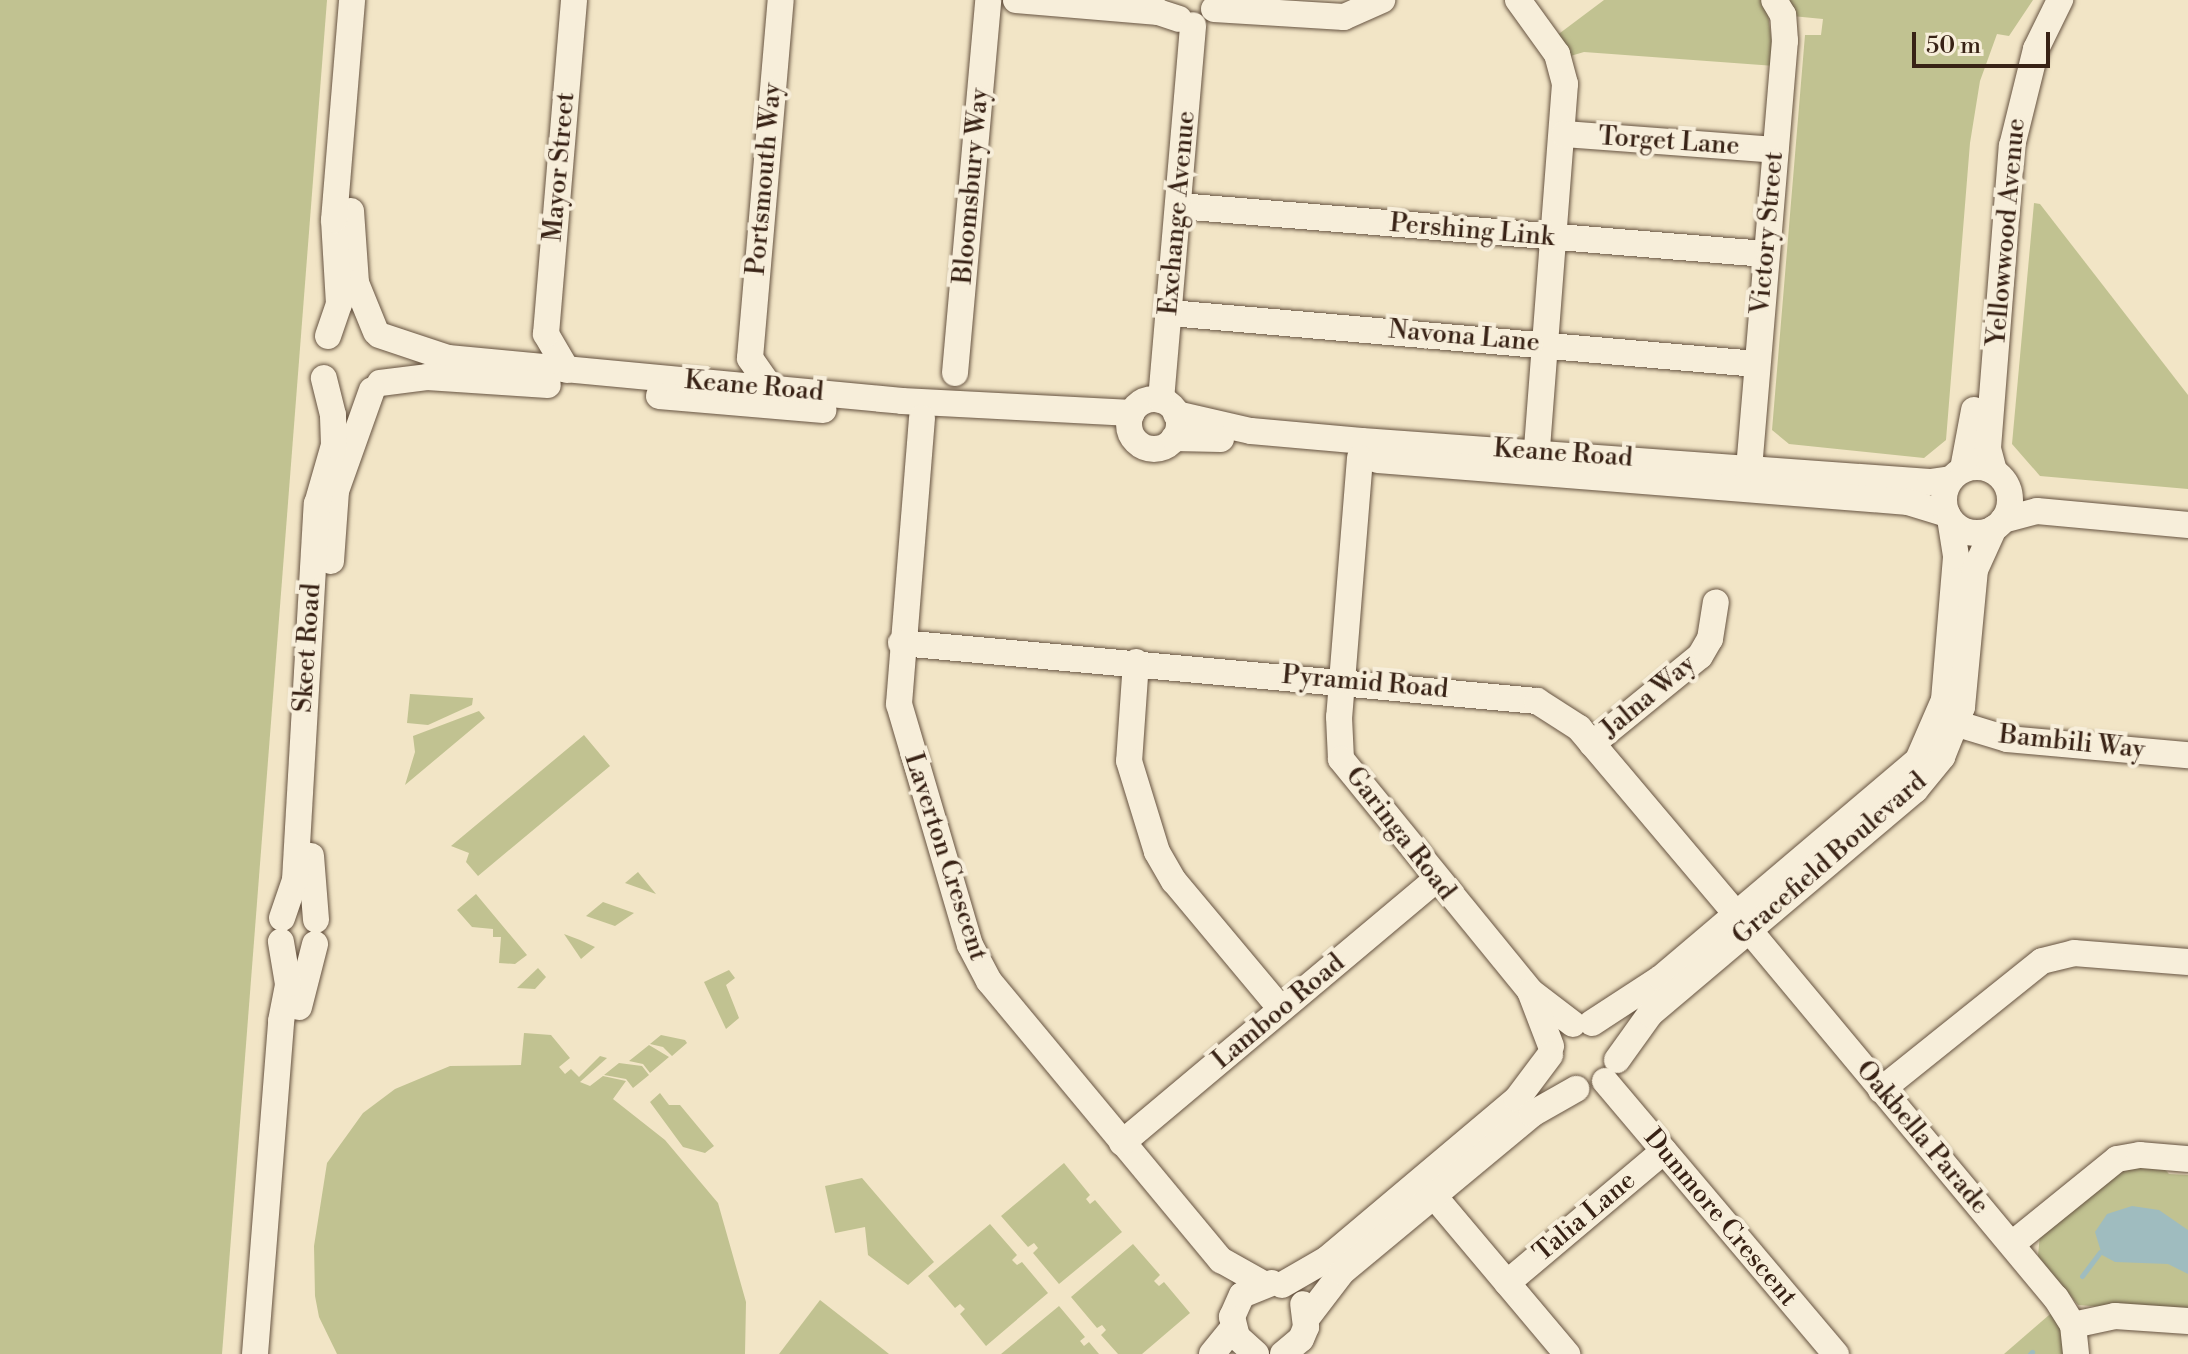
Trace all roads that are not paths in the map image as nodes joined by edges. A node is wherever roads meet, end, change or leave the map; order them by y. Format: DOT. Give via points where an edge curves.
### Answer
graph roads {
  1 [pos="352,0"];
  2 [pos="367,0"];
  3 [pos="574,0"];
  4 [pos="781,0"];
  5 [pos="988,0"];
  6 [pos="1016,0"];
  7 [pos="1382,0"];
  8 [pos="1518,0"];
  9 [pos="1774,0"];
  10 [pos="2040,0"];
  11 [pos="2060,0"];
  12 [pos="1214,4"];
  13 [pos="1182,15"];
  14 [pos="1564,134"];
  15 [pos="1775,150"];
  16 [pos="1179,206"];
  17 [pos="1553,238"];
  18 [pos="1765,254"];
  19 [pos="1170,313"];
  20 [pos="378,334"];
  21 [pos="546,334"];
  22 [pos="328,336"];
  23 [pos="1545,344"];
  24 [pos="750,358"];
  25 [pos="509,363"];
  26 [pos="1757,364"];
  27 [pos="567,370"];
  28 [pos="955,373"];
  29 [pos="324,378"];
  30 [pos="723,383"];
  31 [pos="376,386"];
  32 [pos="770,387"];
  33 [pos="974,405"];
  34 [pos="922,410"];
  35 [pos="1170,417"];
  36 [pos="1131,422"];
  37 [pos="1537,452"];
  38 [pos="1360,458"];
  39 [pos="1749,469"];
  40 [pos="1957,474"];
  41 [pos="2000,478"];
  42 [pos="2188,508"];
  43 [pos="1948,517"];
  44 [pos="1998,524"];
  45 [pos="2188,525"];
  46 [pos="1716,602"];
  47 [pos="901,643"];
  48 [pos="1136,662"];
  49 [pos="1343,682"];
  50 [pos="1958,724"];
  51 [pos="1592,744"];
  52 [pos="2188,755"];
  53 [pos="1435,880"];
  54 [pos="1742,922"];
  55 [pos="281,930"];
  56 [pos="315,932"];
  57 [pos="2188,962"];
  58 [pos="1668,985"];
  59 [pos="1530,991"];
  60 [pos="1281,1009"];
  61 [pos="1583,1024"];
  62 [pos="1550,1051"];
  63 [pos="1611,1070"];
  64 [pos="1576,1089"];
  65 [pos="1881,1090"];
  66 [pos="1122,1143"];
  67 [pos="1664,1151"];
  68 [pos="2188,1159"];
  69 [pos="1434,1196"];
  70 [pos="2012,1244"];
  71 [pos="1221,1260"];
  72 [pos="1507,1283"];
  73 [pos="1272,1284"];
  74 [pos="1234,1317"];
  75 [pos="2188,1321"];
  76 [pos="2073,1325"];
  77 [pos="1300,1341"];
  78 [pos="255,1354"];
  79 [pos="271,1354"];
  80 [pos="1212,1354"];
  81 [pos="1256,1354"];
  82 [pos="1567,1354"];
  83 [pos="1836,1354"];
  84 [pos="2076,1354"];
  1 -- 22 [label="street" via="334,220 339,304"];
  2 -- 20 [label="street" via="350,226 356,283"];
  3 -- 21 [label="street, Mayor Street"];
  4 -- 24 [label="street, Portsmouth Way"];
  5 -- 28 [label="street, Bloomsbury Way"];
  6 -- 13 [label="street"];
  7 -- 12 [label="street" via="1344,17"];
  8 -- 14 [label="street" via="1560,62"];
  9 -- 15 [label="street, Victory Street" via="1783,15 1785,41"];
  10 -- 40 [label="street, Yellowwood Avenue" via="2019,45 1999,112 1972,436"];
  11 -- 41 [label="street, Yellowwood Avenue" via="2032,60 2012,146 1988,448"];
  12 -- 13 [label="street" via="1206,22"];
  13 -- 16 [label="street, Exchange Avenue"];
  14 -- 15 [label="street, Torget Lane"];
  14 -- 17 [label="street"];
  15 -- 18 [label="street, Victory Street"];
  16 -- 17 [label="street, Pershing Link"];
  16 -- 19 [label="street, Exchange Avenue"];
  17 -- 18 [label="street, Pershing Link"];
  17 -- 23 [label="street"];
  18 -- 26 [label="street, Victory Street"];
  19 -- 23 [label="street, Navona Lane"];
  19 -- 35 [label="street, Exchange Avenue"];
  20 -- 22 [label="street" via="348,325"];
  20 -- 25 [label="street, Keane Road" via="448,358"];
  20 -- 31 [label="street" via="389,354"];
  21 -- 25 [label="street"];
  21 -- 27 [label="street"];
  22 -- 29 [label="street" via="319,353"];
  23 -- 26 [label="street, Navona Lane"];
  23 -- 37 [label="street"];
  24 -- 30 [label="street"];
  24 -- 32 [label="street"];
  25 -- 27 [label="street, Keane Road"];
  26 -- 39 [label="street, Victory Street"];
  27 -- 30 [label="street, Keane Road"];
  28 -- 33 [label="street"];
  28 -- 34 [label="street"];
  29 -- 31 [label="street" via="345,394"];
  29 -- 55 [label="street, Skeet Road" via="334,445 317,504 295,880"];
  30 -- 32 [label="street, Keane Road"];
  31 -- 34 [label="street, Keane Road" via="427,377"];
  31 -- 56 [label="street, Skeet Road" via="336,491 312,821"];
  32 -- 34 [label="street, Keane Road"];
  33 -- 34 [label="street, Keane Road"];
  33 -- 36 [label="street, Keane Road"];
  34 -- 36 [label="street, Keane Road"];
  34 -- 47 [label="street, Laverton Crescent"];
  35 -- 36 [label="street, Keane Road" via="1145,401"];
  35 -- 36 [label="street, Keane Road" via="1152,449 1138,443"];
  35 -- 37 [label="street, Keane Road" via="1251,431"];
  35 -- 38 [label="street, Keane Road" via="1208,437 1268,451"];
  37 -- 39 [label="street, Keane Road"];
  38 -- 43 [label="street, Keane Road" via="1908,502"];
  38 -- 49 [label="street, Garinga Road"];
  39 -- 40 [label="street, Keane Road" via="1930,482"];
  40 -- 41 [label="street, Keane Road"];
  40 -- 43 [label="street" via="1944,499"];
  41 -- 42 [label="street, Keane Road" via="2037,495"];
  41 -- 44 [label="street" via="2009,507"];
  43 -- 44 [label="street, Keane Road" via="1972,532"];
  43 -- 54 [label="street, Gracefield Boulevard" via="1956,556 1951,622 1944,700 1931,739 1900,778"];
  44 -- 45 [label="street, Keane Road" via="2037,511"];
  44 -- 50 [label="street, Gracefield Boulevard" via="1975,570"];
  46 -- 51 [label="street, Jalna Way" via="1710,639 1700,656"];
  47 -- 48 [label="street, Pyramid Road"];
  47 -- 66 [label="street, Laverton Crescent" via="902,728 975,956 989,981"];
  48 -- 49 [label="street, Pyramid Road"];
  48 -- 60 [label="street" via="1129,761 1157,852 1174,881"];
  49 -- 51 [label="street, Pyramid Road" via="1537,701 1557,709"];
  49 -- 53 [label="street, Garinga Road" via="1341,759"];
  50 -- 52 [label="street, Bambili Way" via="2007,739"];
  50 -- 54 [label="street, Gracefield Boulevard" via="1942,757 1915,790"];
  51 -- 54 [label="street, Pyramid Road"];
  53 -- 59 [label="street, Garinga Road"];
  53 -- 60 [label="street, Lamboo Road"];
  54 -- 58 [label="street, Gracefield Boulevard"];
  54 -- 65 [label="street, Oakbella Parade"];
  55 -- 56 [label="street" via="297,952"];
  55 -- 56 [label="street" via="299,910"];
  55 -- 78 [label="street, Skeet Road" via="288,984"];
  56 -- 79 [label="street, Skeet Road" via="296,1023"];
  57 -- 65 [label="street" via="2074,953 2042,961"];
  58 -- 61 [label="street, Gracefield Boulevard"];
  58 -- 63 [label="street, Gracefield Boulevard"];
  59 -- 61 [label="street, Garinga Road"];
  59 -- 62 [label="street, Garinga Road"];
  60 -- 66 [label="street, Lamboo Road"];
  61 -- 62 [label="street"];
  61 -- 63 [label="street" via="1613,1039"];
  62 -- 64 [label="street" via="1557,1077"];
  62 -- 73 [label="street" via="1517,1099 1327,1259"];
  63 -- 64 [label="street"];
  63 -- 67 [label="street, Dunmore Crescent"];
  64 -- 69 [label="street" via="1532,1114"];
  65 -- 70 [label="street, Oakbella Parade"];
  66 -- 71 [label="street, Laverton Crescent"];
  67 -- 72 [label="street, Talia Lane"];
  67 -- 83 [label="street, Dunmore Crescent"];
  68 -- 70 [label="street" via="2117,1159"];
  69 -- 72 [label="street"];
  69 -- 77 [label="street" via="1330,1284"];
  70 -- 76 [label="street, Oakbella Parade"];
  71 -- 73 [label="street, Laverton Crescent"];
  71 -- 74 [label="street, Laverton Crescent"];
  72 -- 82 [label="street"];
  73 -- 74 [label="street"];
  73 -- 77 [label="street" via="1302,1302"];
  74 -- 80 [label="street"];
  74 -- 81 [label="street" via="1243,1345"];
  75 -- 76 [label="street" via="2115,1316"];
  76 -- 84 [label="street"];
}
